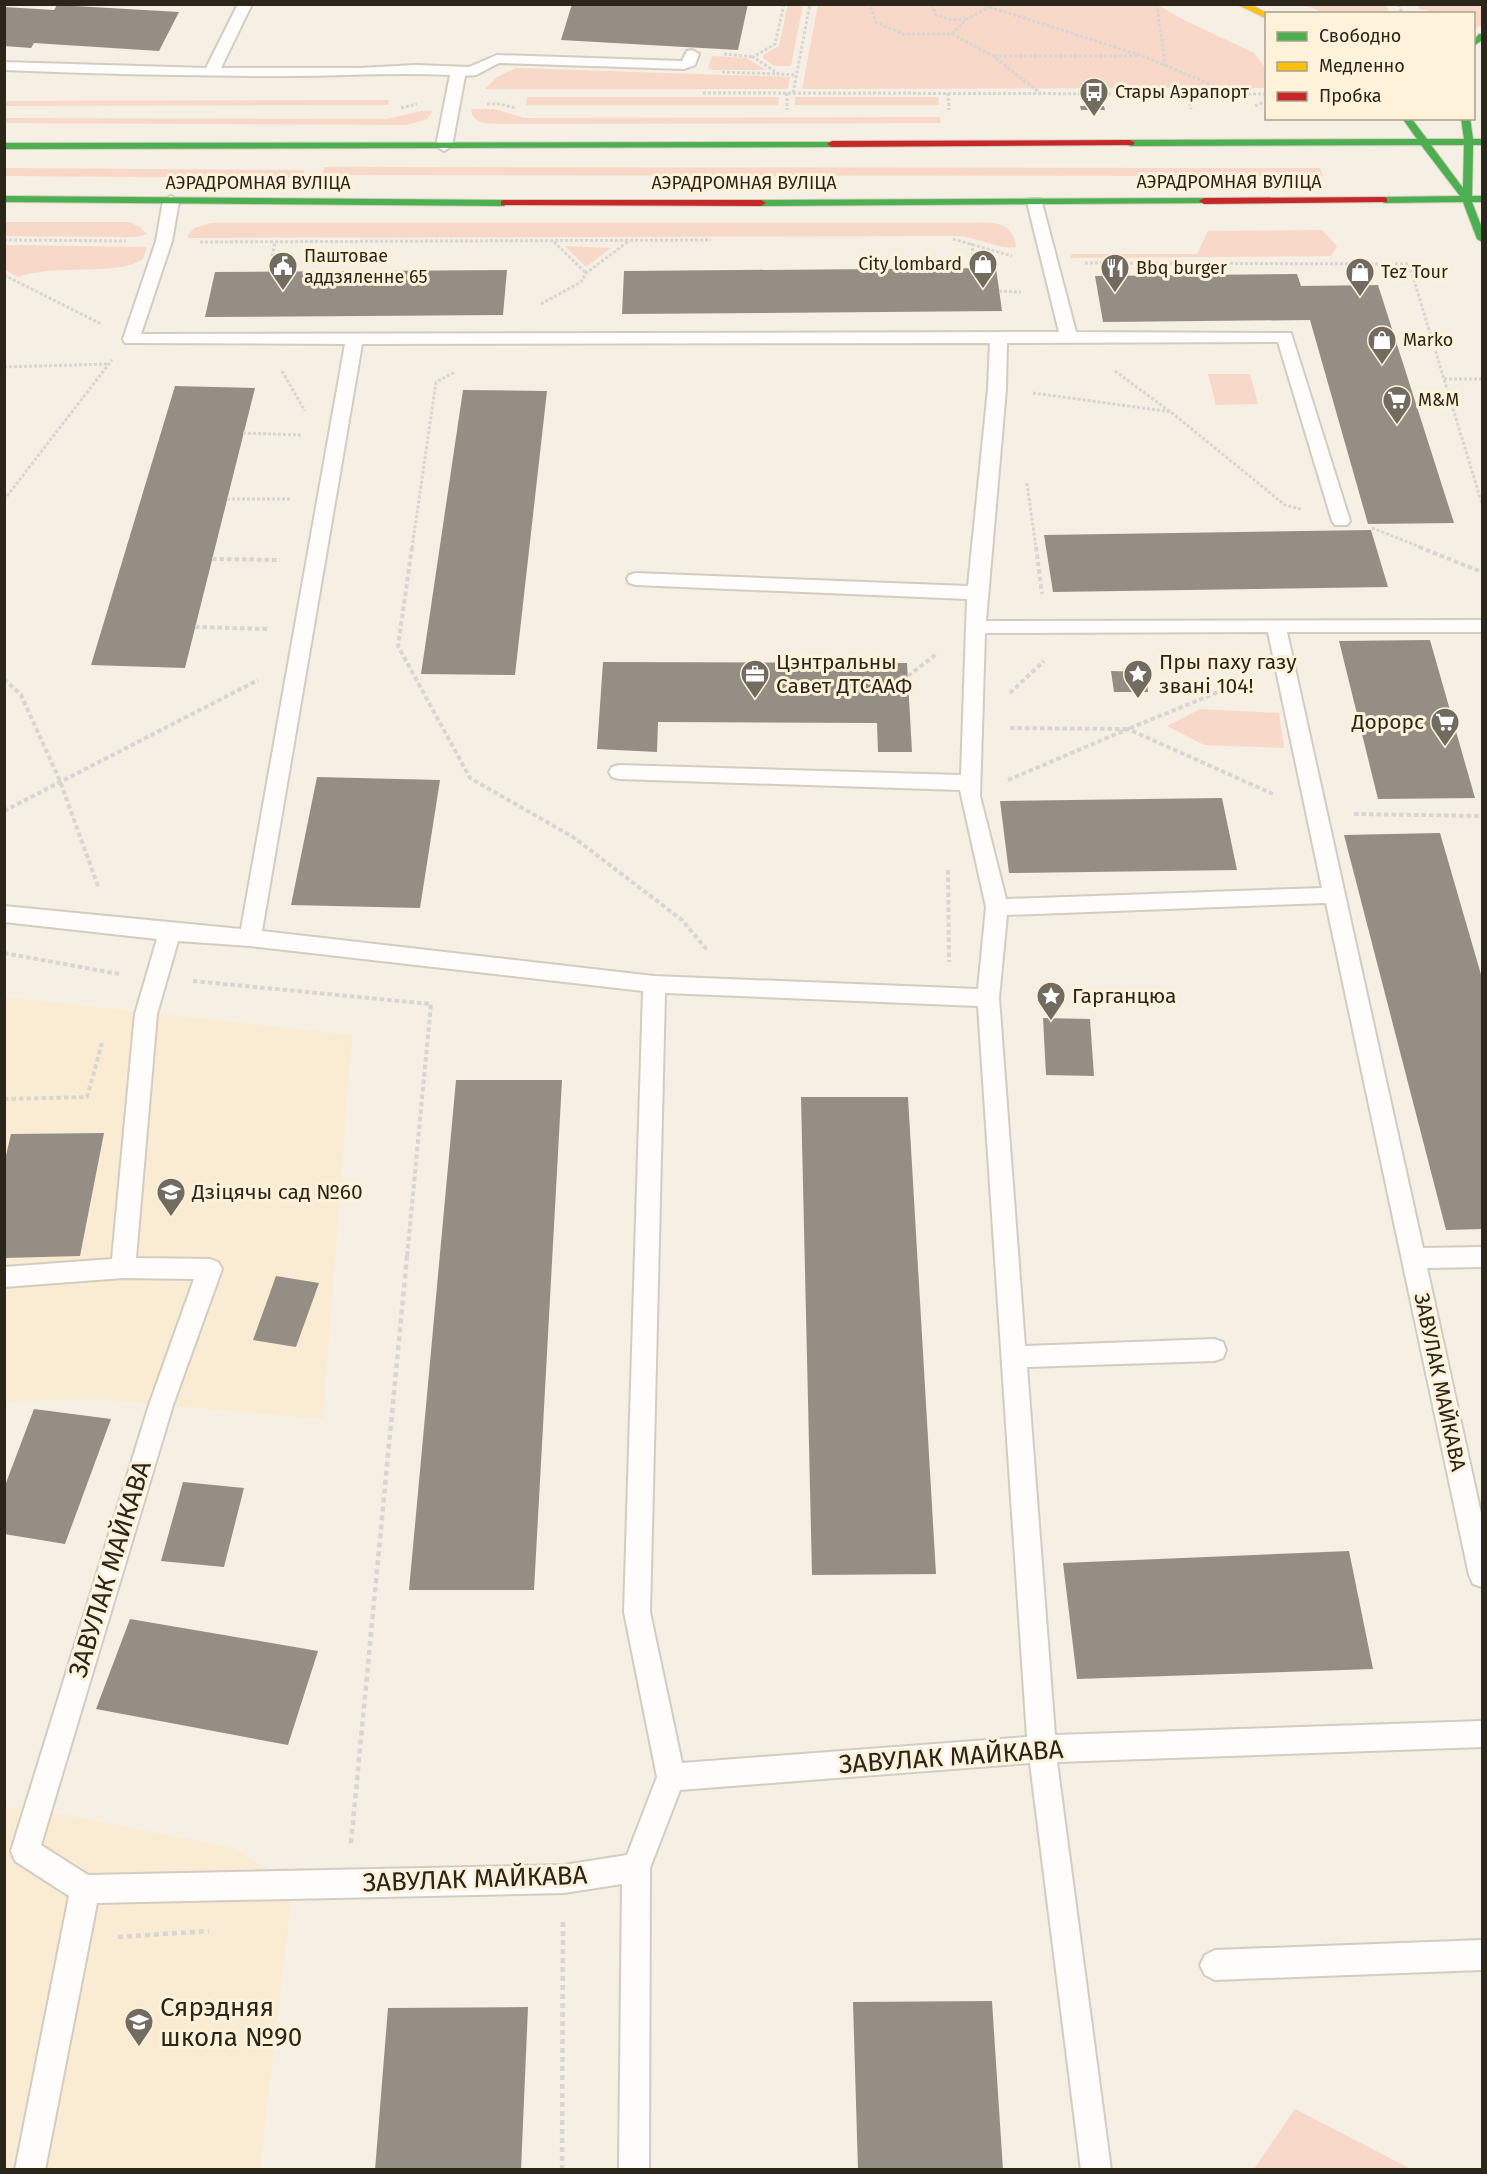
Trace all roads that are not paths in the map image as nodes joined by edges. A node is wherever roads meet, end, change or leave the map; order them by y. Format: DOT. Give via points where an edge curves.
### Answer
graph roads {
  1 [pos="245,4"];
  2 [pos="1241,4"];
  3 [pos="1265,16"];
  4 [pos="693,54"];
  5 [pos="4,66"];
  6 [pos="211,72"];
  7 [pos="458,72"];
  8 [pos="1407,120"];
  9 [pos="1466,120"];
  10 [pos="1245,129"];
  11 [pos="1423,142"];
  12 [pos="1476,142"];
  13 [pos="1188,144"];
  14 [pos="4,146"];
  15 [pos="444,146"];
  16 [pos="4,199"];
  17 [pos="1467,200"];
  18 [pos="1482,200"];
  19 [pos="171,201"];
  20 [pos="1035,202"];
  21 [pos="1482,239"];
  22 [pos="1069,337"];
  23 [pos="999,338"];
  24 [pos="354,339"];
  25 [pos="1341,521"];
  26 [pos="636,579"];
  27 [pos="977,592"];
  28 [pos="1276,626"];
  29 [pos="1482,626"];
  30 [pos="977,627"];
  31 [pos="619,772"];
  32 [pos="971,790"];
  33 [pos="1335,896"];
  34 [pos="997,907"];
  35 [pos="4,914"];
  36 [pos="170,932"];
  37 [pos="250,938"];
  38 [pos="654,984"];
  39 [pos="988,998"];
  40 [pos="1482,1257"];
  41 [pos="1413,1258"];
  42 [pos="123,1268"];
  43 [pos="4,1277"];
  44 [pos="1214,1350"];
  45 [pos="1014,1357"];
  46 [pos="1482,1575"];
  47 [pos="1482,1734"];
  48 [pos="1042,1749"];
  49 [pos="671,1778"];
  50 [pos="636,1868"];
  51 [pos="85,1889"];
  52 [pos="1482,1955"];
  53 [pos="1215,1965"];
  54 [pos="30,2169"];
  55 [pos="634,2169"];
  56 [pos="1096,2169"];
  1 -- 6 [label="lane"];
  2 -- 3 [label="main road"];
  4 -- 7 [label="lane" via="684,65 497,59 471,72"];
  5 -- 6 [label="lane"];
  6 -- 7 [label="lane"];
  7 -- 15 [label="lane"];
  8 -- 11 [label="main road"];
  9 -- 12 [label="main road"];
  10 -- 13 [label="main road"];
  11 -- 12 [label="main road, АЭРАДРОМНАЯ ВУЛІЦА"];
  11 -- 13 [label="main road, АЭРАДРОМНАЯ ВУЛІЦА"];
  11 -- 17 [label="main road"];
  12 -- 17 [label="main road"];
  13 -- 15 [label="main road, АЭРАДРОМНАЯ ВУЛІЦА"];
  14 -- 15 [label="main road, АЭРАДРОМНАЯ ВУЛІЦА"];
  16 -- 19 [label="main road, АЭРАДРОМНАЯ ВУЛІЦА"];
  17 -- 18 [label="main road, АЭРАДРОМНАЯ ВУЛІЦА"];
  17 -- 20 [label="main road, АЭРАДРОМНАЯ ВУЛІЦА"];
  17 -- 21 [label="main road"];
  19 -- 20 [label="main road, АЭРАДРОМНАЯ ВУЛІЦА"];
  19 -- 24 [label="lane" via="164,241 131,339"];
  20 -- 22 [label="lane"];
  22 -- 23 [label="lane"];
  22 -- 25 [label="lane" via="1285,337"];
  23 -- 24 [label="lane"];
  23 -- 27 [label="lane"];
  24 -- 37 [label="lane"];
  26 -- 27 [label="lane"];
  27 -- 30 [label="lane"];
  28 -- 29 [label="lane"];
  28 -- 30 [label="lane"];
  28 -- 33 [label="lane, ЗАВУЛАК МАЙКАВА"];
  30 -- 32 [label="lane"];
  31 -- 32 [label="lane"];
  32 -- 34 [label="lane"];
  33 -- 34 [label="lane"];
  33 -- 41 [label="lane, ЗАВУЛАК МАЙКАВА"];
  34 -- 39 [label="lane"];
  35 -- 36 [label="lane"];
  36 -- 37 [label="lane"];
  36 -- 42 [label="lane" via="146,1014"];
  37 -- 38 [label="lane"];
  38 -- 39 [label="lane"];
  38 -- 49 [label="lane" via="637,1612"];
  39 -- 45 [label="lane"];
  40 -- 41 [label="lane"];
  41 -- 46 [label="lane, ЗАВУЛАК МАЙКАВА"];
  42 -- 43 [label="lane"];
  42 -- 51 [label="lane, ЗАВУЛАК МАЙКАВА" via="210,1269 161,1405 25,1851"];
  44 -- 45 [label="lane"];
  45 -- 48 [label="lane"];
  47 -- 48 [label="lane, ЗАВУЛАК МАЙКАВА"];
  48 -- 49 [label="lane, ЗАВУЛАК МАЙКАВА"];
  48 -- 56 [label="lane"];
  49 -- 50 [label="lane"];
  50 -- 51 [label="lane, ЗАВУЛАК МАЙКАВА" via="564,1880"];
  50 -- 55 [label="lane"];
  51 -- 54 [label="lane"];
  52 -- 53 [label="lane"];
}
